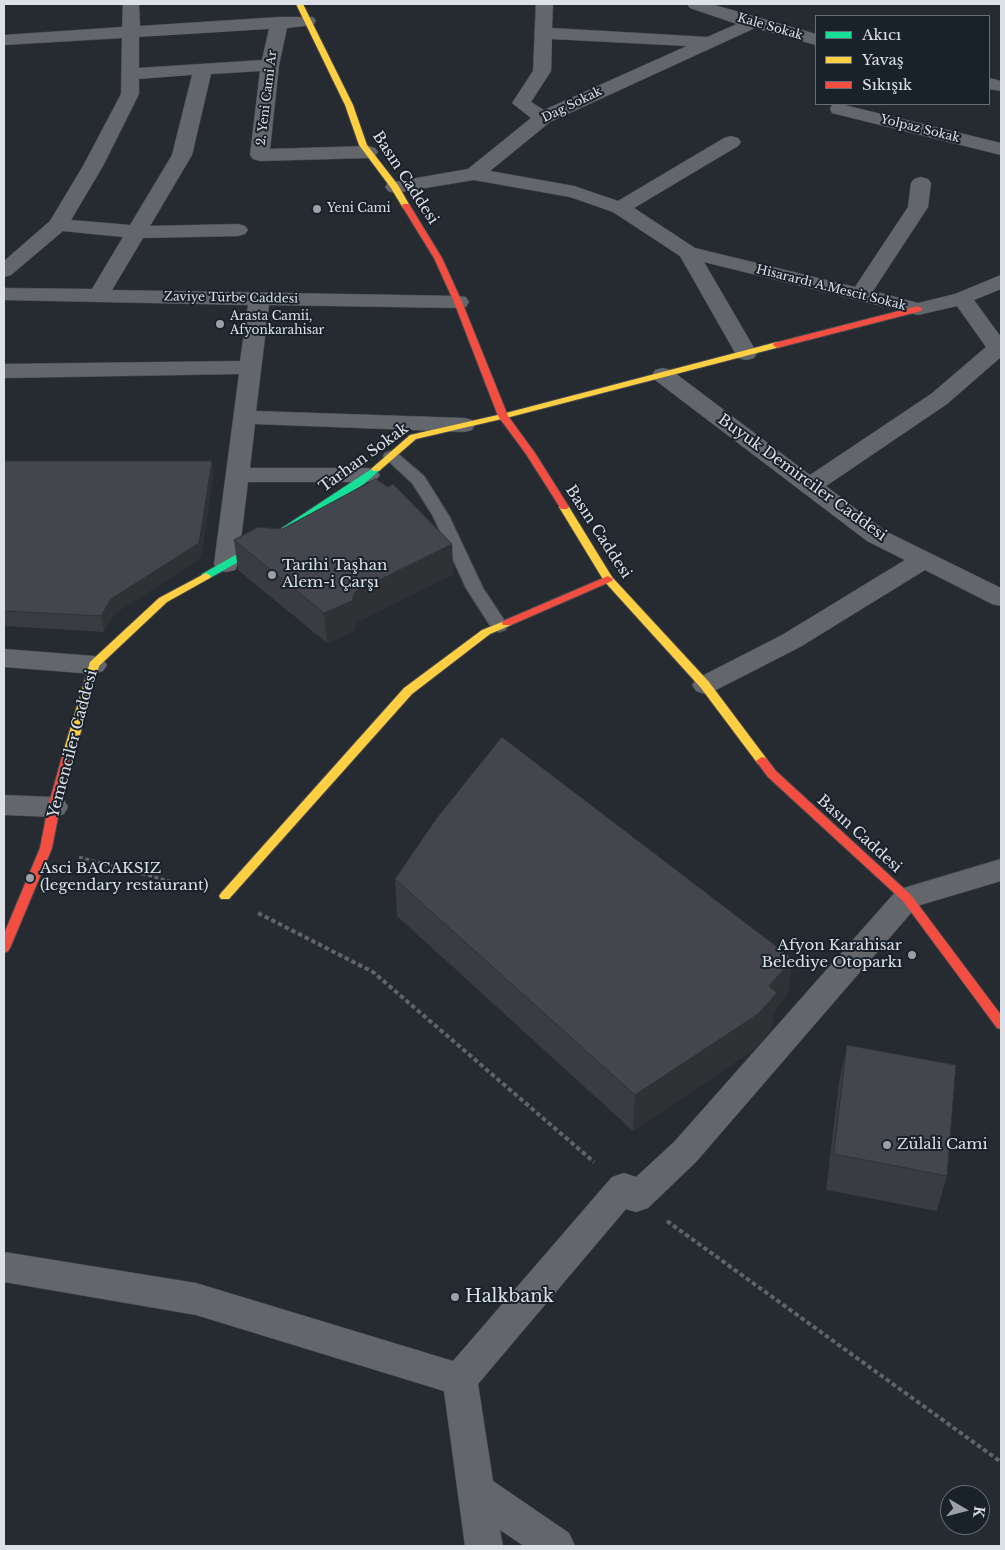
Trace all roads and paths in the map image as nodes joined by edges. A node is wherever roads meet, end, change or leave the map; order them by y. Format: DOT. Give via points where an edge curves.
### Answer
graph roads {
  1 [pos="130,4"];
  2 [pos="299,4"];
  3 [pos="544,4"];
  4 [pos="696,4"];
  5 [pos="307,21"];
  6 [pos="279,22"];
  7 [pos="755,22"];
  8 [pos="130,30"];
  9 [pos="543,33"];
  10 [pos="4,40"];
  11 [pos="815,40"];
  12 [pos="710,42"];
  13 [pos="270,65"];
  14 [pos="203,69"];
  15 [pos="130,74"];
  16 [pos="839,109"];
  17 [pos="543,118"];
  18 [pos="731,142"];
  19 [pos="1001,149"];
  20 [pos="368,152"];
  21 [pos="474,174"];
  22 [pos="921,184"];
  23 [pos="395,187"];
  24 [pos="620,208"];
  25 [pos="58,225"];
  26 [pos="238,230"];
  27 [pos="136,232"];
  28 [pos="688,252"];
  29 [pos="4,271"];
  30 [pos="1001,281"];
  31 [pos="4,294"];
  32 [pos="860,295"];
  33 [pos="98,296"];
  34 [pos="259,298"];
  35 [pos="962,298"];
  36 [pos="458,302"];
  37 [pos="918,309"];
  38 [pos="746,353"];
  39 [pos="251,367"];
  40 [pos="4,371"];
  41 [pos="663,375"];
  42 [pos="503,416"];
  43 [pos="244,417"];
  44 [pos="464,425"];
  45 [pos="391,456"];
  46 [pos="231,470"];
  47 [pos="368,475"];
  48 [pos="810,486"];
  49 [pos="925,559"];
  50 [pos="226,564"];
  51 [pos="608,579"];
  52 [pos="1001,598"];
  53 [pos="499,626"];
  54 [pos="4,658"];
  55 [pos="94,665"];
  56 [pos="705,685"];
  57 [pos="4,805"];
  58 [pos="54,807"];
  59 [pos="46,848"];
  60 [pos="1001,870"];
  61 [pos="225,896"];
  62 [pos="907,898"];
  63 [pos="4,948"];
  64 [pos="1001,1024"];
  65 [pos="630,1193"];
  66 [pos="4,1267"];
  67 [pos="460,1379"];
  68 [pos="1001,1462"];
  69 [pos="476,1491"];
  70 [pos="484,1546"];
  71 [pos="556,1546"];
  1 -- 8 [label="street"];
  2 -- 5 [label="street, Basın Caddesi"];
  3 -- 9 [label="street"];
  4 -- 7 [label="street, Kale Sokak"];
  5 -- 6 [label="street"];
  5 -- 20 [label="street, Basın Caddesi" via="349,105"];
  6 -- 8 [label="street"];
  6 -- 13 [label="street, 2. Yeni Cami Ar"];
  7 -- 11 [label="street, Kale Sokak"];
  7 -- 12 [label="street, Dag Sokak"];
  8 -- 10 [label="street"];
  8 -- 15 [label="street"];
  9 -- 12 [label="street"];
  9 -- 17 [label="street" via="542,71 521,103"];
  12 -- 17 [label="street, Dag Sokak"];
  13 -- 14 [label="street"];
  13 -- 20 [label="street, 2. Yeni Cami Ar" via="260,155"];
  14 -- 15 [label="street"];
  14 -- 27 [label="street" via="182,155"];
  15 -- 25 [label="street" via="130,94"];
  16 -- 19 [label="street, Yolpaz Sokak"];
  17 -- 21 [label="street, Dag Sokak"];
  18 -- 24 [label="street"];
  20 -- 23 [label="street, Basın Caddesi"];
  21 -- 23 [label="street, Dag Sokak"];
  21 -- 24 [label="street" via="574,192"];
  22 -- 32 [label="street" via="918,207"];
  23 -- 36 [label="street, Basın Caddesi" via="438,258"];
  24 -- 28 [label="street"];
  25 -- 27 [label="street"];
  25 -- 29 [label="street"];
  26 -- 27 [label="street"];
  27 -- 33 [label="street"];
  28 -- 32 [label="street, Hisarardı A.Mescit Sokak"];
  28 -- 38 [label="street"];
  30 -- 35 [label="street, Hisarardı A.Mescit Sokak"];
  31 -- 33 [label="street, Zaviye Türbe Caddesi"];
  32 -- 37 [label="street, Hisarardı A.Mescit Sokak"];
  33 -- 34 [label="street, Zaviye Türbe Caddesi"];
  34 -- 36 [label="street, Zaviye Türbe Caddesi"];
  34 -- 39 [label="street"];
  35 -- 37 [label="street, Hisarardı A.Mescit Sokak"];
  35 -- 48 [label="street" via="998,348 939,399"];
  36 -- 42 [label="street, Basın Caddesi"];
  37 -- 38 [label="street, Tarhan Sokak"];
  38 -- 41 [label="street, Tarhan Sokak"];
  39 -- 40 [label="street"];
  39 -- 43 [label="street"];
  41 -- 42 [label="street, Tarhan Sokak"];
  41 -- 48 [label="street, Buyuk Demirciler Caddesi"];
  42 -- 44 [label="street, Tarhan Sokak"];
  42 -- 51 [label="street, Basın Caddesi" via="530,453"];
  43 -- 44 [label="street"];
  43 -- 46 [label="street"];
  44 -- 45 [label="street, Tarhan Sokak" via="413,437"];
  45 -- 47 [label="street, Tarhan Sokak"];
  45 -- 53 [label="lane" via="418,480 442,516 475,588"];
  46 -- 47 [label="street"];
  46 -- 50 [label="street"];
  47 -- 50 [label="street, Tarhan Sokak" via="280,534"];
  48 -- 49 [label="street, Buyuk Demirciler Caddesi" via="876,536"];
  49 -- 52 [label="street, Buyuk Demirciler Caddesi"];
  49 -- 56 [label="street" via="792,641"];
  50 -- 55 [label="street, Yemenciler Caddesi" via="163,600"];
  51 -- 53 [label="street"];
  51 -- 56 [label="street, Basın Caddesi"];
  53 -- 61 [label="street" via="486,632 408,691"];
  54 -- 55 [label="street"];
  55 -- 58 [label="street, Yemenciler Caddesi"];
  56 -- 62 [label="street, Basın Caddesi" via="772,774"];
  57 -- 58 [label="street"];
  58 -- 59 [label="street, Yemenciler Caddesi"];
  59 -- 61 [label="path"];
  59 -- 63 [label="street, Yemenciler Caddesi"];
  60 -- 62 [label="street"];
  61 -- 65 [label="path" via="373,972"];
  62 -- 64 [label="street, Basın Caddesi"];
  62 -- 65 [label="street" via="685,1152"];
  65 -- 67 [label="street"];
  65 -- 68 [label="path"];
  66 -- 67 [label="street" via="196,1299"];
  67 -- 69 [label="street"];
  69 -- 70 [label="street"];
  69 -- 71 [label="street"];
}
